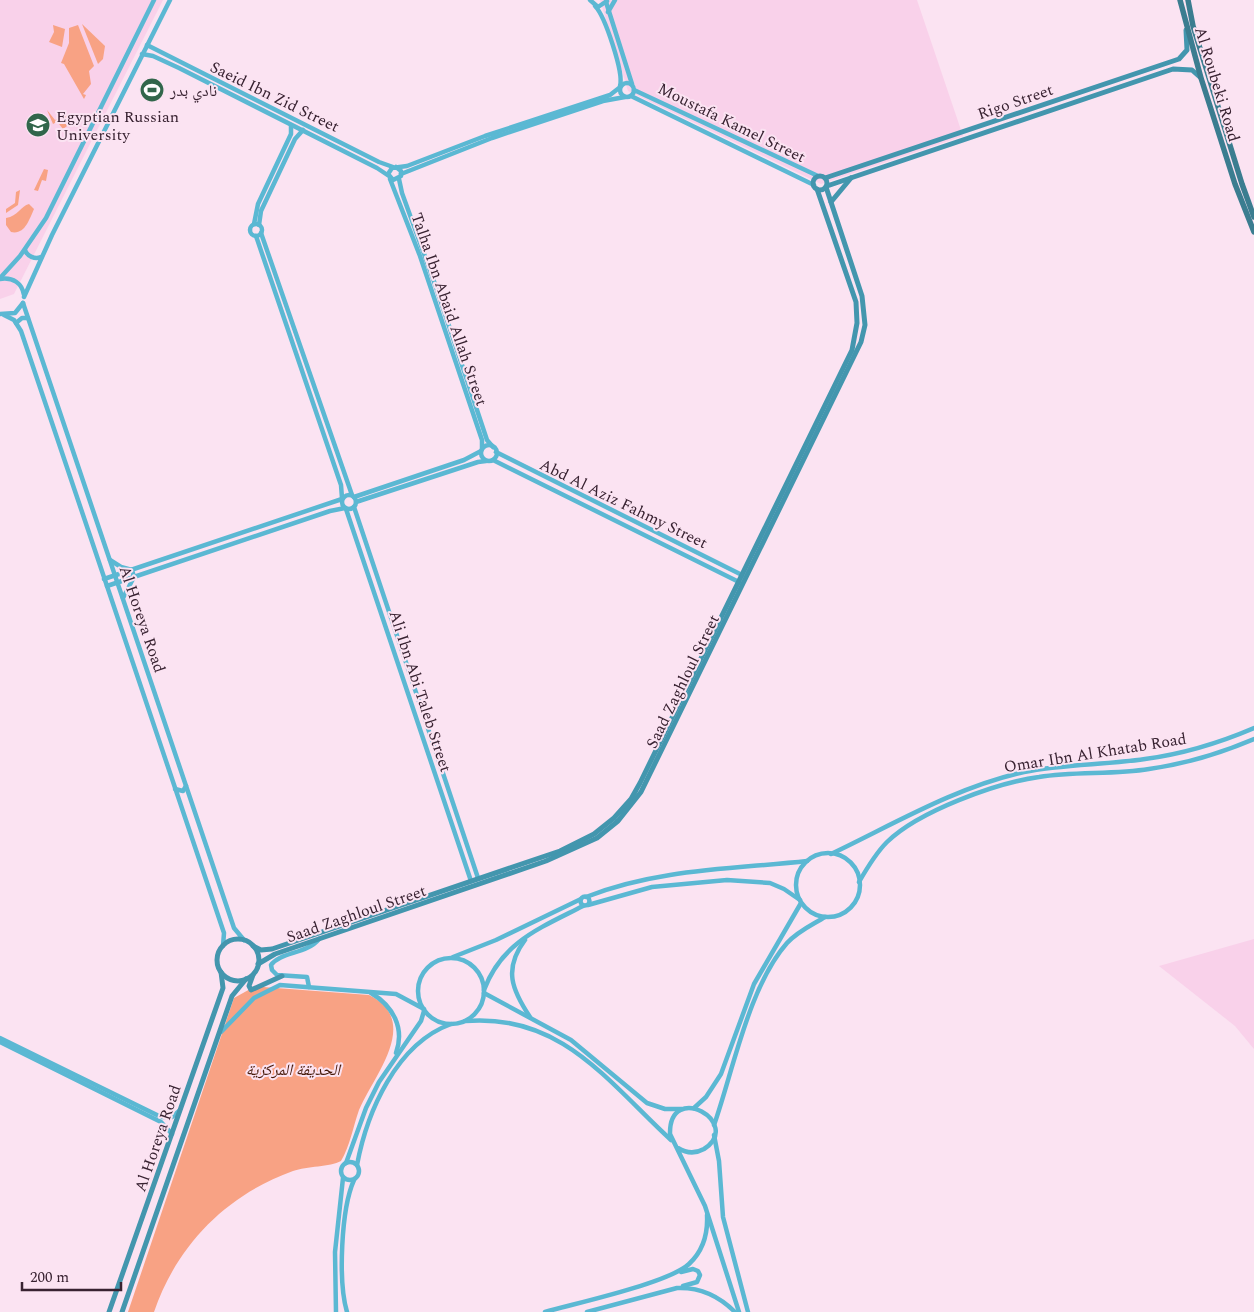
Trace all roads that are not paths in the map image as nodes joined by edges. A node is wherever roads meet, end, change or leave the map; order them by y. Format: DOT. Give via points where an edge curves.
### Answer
graph roads {
  1 [pos="154,0"];
  2 [pos="170,0"];
  3 [pos="590,0"];
  4 [pos="615,0"];
  5 [pos="1180,0"];
  6 [pos="1188,0"];
  7 [pos="607,1"];
  8 [pos="595,6"];
  9 [pos="609,13"];
  10 [pos="602,17"];
  11 [pos="1186,27"];
  12 [pos="146,45"];
  13 [pos="142,54"];
  14 [pos="190,71"];
  15 [pos="628,72"];
  16 [pos="621,74"];
  17 [pos="199,75"];
  18 [pos="209,77"];
  19 [pos="1201,78"];
  20 [pos="108,80"];
  21 [pos="216,81"];
  22 [pos="206,82"];
  23 [pos="113,83"];
  24 [pos="214,86"];
  25 [pos="620,87"];
  26 [pos="633,87"];
  27 [pos="613,96"];
  28 [pos="631,96"];
  29 [pos="625,97"];
  30 [pos="291,125"];
  31 [pos="973,129"];
  32 [pos="303,130"];
  33 [pos="975,136"];
  34 [pos="292,138"];
  35 [pos="379,162"];
  36 [pos="395,167"];
  37 [pos="377,168"];
  38 [pos="408,168"];
  39 [pos="807,173"];
  40 [pos="838,174"];
  41 [pos="818,176"];
  42 [pos="389,177"];
  43 [pos="400,177"];
  44 [pos="852,177"];
  45 [pos="825,178"];
  46 [pos="803,179"];
  47 [pos="840,181"];
  48 [pos="826,186"];
  49 [pos="815,187"];
  50 [pos="399,194"];
  51 [pos="831,202"];
  52 [pos="1254,217"];
  53 [pos="256,225"];
  54 [pos="1254,232"];
  55 [pos="261,233"];
  56 [pos="256,236"];
  57 [pos="25,250"];
  58 [pos="42,256"];
  59 [pos="32,277"];
  60 [pos="0,279"];
  61 [pos="38,279"];
  62 [pos="24,300"];
  63 [pos="2,314"];
  64 [pos="28,318"];
  65 [pos="16,323"];
  66 [pos="294,339"];
  67 [pos="823,414"];
  68 [pos="483,435"];
  69 [pos="493,447"];
  70 [pos="482,450"];
  71 [pos="496,452"];
  72 [pos="471,457"];
  73 [pos="493,460"];
  74 [pos="508,460"];
  75 [pos="486,461"];
  76 [pos="473,463"];
  77 [pos="506,465"];
  78 [pos="344,484"];
  79 [pos="361,494"];
  80 [pos="353,496"];
  81 [pos="342,499"];
  82 [pos="363,500"];
  83 [pos="332,503"];
  84 [pos="355,505"];
  85 [pos="346,509"];
  86 [pos="334,510"];
  87 [pos="356,516"];
  88 [pos="351,518"];
  89 [pos="110,559"];
  90 [pos="726,568"];
  91 [pos="132,570"];
  92 [pos="723,574"];
  93 [pos="742,575"];
  94 [pos="115,576"];
  95 [pos="134,577"];
  96 [pos="104,579"];
  97 [pos="739,582"];
  98 [pos="118,583"];
  99 [pos="107,586"];
  100 [pos="123,598"];
  101 [pos="723,622"];
  102 [pos="1254,728"];
  103 [pos="1254,739"];
  104 [pos="665,740"];
  105 [pos="186,786"];
  106 [pos="175,789"];
  107 [pos="192,802"];
  108 [pos="181,806"];
  109 [pos="832,854"];
  110 [pos="807,861"];
  111 [pos="472,864"];
  112 [pos="466,866"];
  113 [pos="665,875"];
  114 [pos="478,878"];
  115 [pos="471,881"];
  116 [pos="859,882"];
  117 [pos="669,884"];
  118 [pos="664,885"];
  119 [pos="583,898"];
  120 [pos="800,901"];
  121 [pos="586,905"];
  122 [pos="390,911"];
  123 [pos="825,916"];
  124 [pos="234,926"];
  125 [pos="223,929"];
  126 [pos="530,934"];
  127 [pos="320,939"];
  128 [pos="244,940"];
  129 [pos="223,946"];
  130 [pos="253,946"];
  131 [pos="274,951"];
  132 [pos="449,958"];
  133 [pos="258,964"];
  134 [pos="221,972"];
  135 [pos="254,973"];
  136 [pos="282,976"];
  137 [pos="246,979"];
  138 [pos="309,987"];
  139 [pos="370,992"];
  140 [pos="484,992"];
  141 [pos="424,1010"];
  142 [pos="516,1017"];
  143 [pos="530,1018"];
  144 [pos="465,1021"];
  145 [pos="452,1024"];
  146 [pos="221,1032"];
  147 [pos="0,1038"];
  148 [pos="0,1042"];
  149 [pos="201,1053"];
  150 [pos="33,1056"];
  151 [pos="212,1057"];
  152 [pos="395,1057"];
  153 [pos="694,1108"];
  154 [pos="180,1110"];
  155 [pos="684,1110"];
  156 [pos="145,1112"];
  157 [pos="714,1126"];
  158 [pos="172,1134"];
  159 [pos="714,1134"];
  160 [pos="672,1140"];
  161 [pos="678,1148"];
  162 [pos="346,1163"];
  163 [pos="357,1165"];
  164 [pos="343,1178"];
  165 [pos="354,1180"];
  166 [pos="705,1206"];
  167 [pos="128,1260"];
  168 [pos="139,1264"];
  169 [pos="673,1274"];
  170 [pos="677,1288"];
  171 [pos="109,1312"];
  172 [pos="122,1312"];
  173 [pos="336,1312"];
  174 [pos="347,1312"];
  175 [pos="545,1312"];
  176 [pos="587,1312"];
  177 [pos="735,1312"];
  178 [pos="739,1312"];
  179 [pos="748,1312"];
  1 -- 23 [label="street"];
  2 -- 12 [label="street"];
  3 -- 8 [label="street"];
  4 -- 9 [label="street"];
  5 -- 11 [label="main road, Al Roubeki Road"];
  6 -- 52 [label="main road, Al Roubeki Road" via="1201,52"];
  7 -- 8 [label="street"];
  7 -- 9 [label="street"];
  8 -- 10 [label="street"];
  9 -- 10 [label="street"];
  9 -- 15 [label="street"];
  10 -- 16 [label="street"];
  11 -- 19 [label="main road, Al Roubeki Road"];
  11 -- 31 [label="main road, Rigo Street" via="1188,50 1179,59"];
  12 -- 13 [label="street"];
  12 -- 14 [label="street, Saeid Ibn Zid Street"];
  13 -- 14 [label="street, Saeid Ibn Zid Street"];
  13 -- 58 [label="street" via="59,229"];
  14 -- 17 [label="street, Saeid Ibn Zid Street"];
  15 -- 16 [label="street"];
  15 -- 26 [label="street"];
  16 -- 25 [label="street"];
  17 -- 18 [label="street, Saeid Ibn Zid Street"];
  17 -- 22 [label="street, Saeid Ibn Zid Street"];
  18 -- 21 [label="street, Saeid Ibn Zid Street"];
  18 -- 22 [label="street"];
  19 -- 33 [label="main road, Rigo Street" via="1192,70 1173,69"];
  19 -- 54 [label="main road, Al Roubeki Road"];
  20 -- 23 [label="street"];
  21 -- 24 [label="street"];
  21 -- 35 [label="street, Saeid Ibn Zid Street"];
  22 -- 24 [label="street, Saeid Ibn Zid Street"];
  23 -- 57 [label="street"];
  24 -- 30 [label="street, Saeid Ibn Zid Street"];
  25 -- 26 [label="street" via="628,82"];
  25 -- 27 [label="street, Saeid Ibn Zid Street"];
  25 -- 29 [label="street" via="620,94"];
  26 -- 28 [label="street"];
  26 -- 39 [label="street, Moustafa Kamel Street"];
  27 -- 29 [label="street, Saeid Ibn Zid Street"];
  27 -- 38 [label="street, Saeid Ibn Zid Street"];
  28 -- 29 [label="street"];
  28 -- 46 [label="street, Moustafa Kamel Street"];
  30 -- 32 [label="street, Saeid Ibn Zid Street"];
  30 -- 34 [label="street"];
  31 -- 33 [label="main road"];
  31 -- 40 [label="main road, Rigo Street"];
  32 -- 34 [label="street"];
  32 -- 37 [label="street, Saeid Ibn Zid Street"];
  33 -- 44 [label="main road, Rigo Street"];
  34 -- 53 [label="street" via="258,204"];
  35 -- 36 [label="street, Saeid Ibn Zid Street"];
  35 -- 37 [label="street"];
  36 -- 38 [label="street, Saeid Ibn Zid Street"];
  36 -- 42 [label="street" via="389,170"];
  36 -- 43 [label="street"];
  37 -- 42 [label="street, Saeid Ibn Zid Street"];
  38 -- 43 [label="street, Saeid Ibn Zid Street"];
  39 -- 41 [label="street, Moustafa Kamel Street"];
  39 -- 46 [label="street"];
  40 -- 45 [label="main road, Rigo Street"];
  40 -- 47 [label="main road"];
  41 -- 45 [label="main road"];
  41 -- 49 [label="main road" via="814,181"];
  42 -- 43 [label="street"];
  42 -- 50 [label="street, Talha Ibn Abaid Allah Street"];
  43 -- 50 [label="street, Talha Ibn Abaid Allah Street"];
  44 -- 47 [label="main road, Rigo Street"];
  44 -- 51 [label="main road"];
  45 -- 48 [label="main road"];
  46 -- 49 [label="street, Moustafa Kamel Street"];
  47 -- 48 [label="main road, Rigo Street"];
  48 -- 49 [label="main road" via="822,190"];
  48 -- 51 [label="main road, Saad Zaghloul Street"];
  49 -- 67 [label="main road, Saad Zaghloul Street" via="853,292 857,323 852,350"];
  50 -- 68 [label="street, Talha Ibn Abaid Allah Street" via="436,287"];
  51 -- 67 [label="main road, Saad Zaghloul Street" via="862,296 865,325 861,342"];
  53 -- 55 [label="street" via="262,229"];
  53 -- 56 [label="street" via="250,231"];
  55 -- 56 [label="street"];
  55 -- 66 [label="street"];
  56 -- 66 [label="street"];
  57 -- 58 [label="street" via="34,258"];
  57 -- 60 [label="street"];
  58 -- 59 [label="street"];
  59 -- 61 [label="street"];
  59 -- 62 [label="street"];
  60 -- 62 [label="street, Al Horeya Road" via="18,282 23,289"];
  62 -- 63 [label="street" via="15,312"];
  62 -- 64 [label="street, Al Horeya Road"];
  63 -- 65 [label="street"];
  64 -- 65 [label="street"];
  64 -- 89 [label="street, Al Horeya Road"];
  65 -- 96 [label="street, Al Horeya Road"];
  66 -- 78 [label="street"];
  67 -- 93 [label="main road, Saad Zaghloul Street"];
  67 -- 101 [label="main road, Saad Zaghloul Street"];
  68 -- 69 [label="street, Talha Ibn Abaid Allah Street"];
  68 -- 70 [label="street, Talha Ibn Abaid Allah Street"];
  69 -- 70 [label="street" via="487,446"];
  69 -- 71 [label="street"];
  70 -- 72 [label="street"];
  70 -- 75 [label="street" via="481,456"];
  71 -- 73 [label="street"];
  71 -- 74 [label="street, Abd Al Aziz Fahmy Street"];
  72 -- 76 [label="street"];
  72 -- 79 [label="street"];
  73 -- 75 [label="street"];
  73 -- 77 [label="street, Abd Al Aziz Fahmy Street"];
  74 -- 77 [label="street"];
  74 -- 90 [label="street, Abd Al Aziz Fahmy Street"];
  75 -- 76 [label="street"];
  76 -- 82 [label="street"];
  77 -- 92 [label="street, Abd Al Aziz Fahmy Street"];
  78 -- 80 [label="street"];
  78 -- 81 [label="street"];
  79 -- 80 [label="street"];
  79 -- 82 [label="street"];
  80 -- 81 [label="street" via="346,495"];
  80 -- 84 [label="street"];
  81 -- 83 [label="street"];
  81 -- 85 [label="street"];
  82 -- 84 [label="street"];
  83 -- 86 [label="street"];
  83 -- 91 [label="street"];
  84 -- 85 [label="street"];
  84 -- 87 [label="street, Ali Ibn Abi Taleb Street"];
  85 -- 86 [label="street"];
  85 -- 88 [label="street, Ali Ibn Abi Taleb Street"];
  86 -- 95 [label="street"];
  87 -- 88 [label="street"];
  87 -- 111 [label="street, Ali Ibn Abi Taleb Street"];
  88 -- 112 [label="street, Ali Ibn Abi Taleb Street"];
  89 -- 91 [label="street"];
  89 -- 94 [label="street, Al Horeya Road"];
  90 -- 92 [label="street"];
  90 -- 93 [label="street, Abd Al Aziz Fahmy Street"];
  91 -- 94 [label="street"];
  91 -- 95 [label="street"];
  92 -- 97 [label="street, Abd Al Aziz Fahmy Street"];
  93 -- 97 [label="main road, Saad Zaghloul Street"];
  94 -- 96 [label="street"];
  94 -- 98 [label="street, Al Horeya Road"];
  95 -- 98 [label="street"];
  95 -- 100 [label="street"];
  96 -- 99 [label="street, Al Horeya Road"];
  97 -- 101 [label="main road, Saad Zaghloul Street"];
  98 -- 99 [label="street"];
  98 -- 100 [label="street, Al Horeya Road"];
  99 -- 106 [label="street, Al Horeya Road"];
  100 -- 105 [label="street, Al Horeya Road"];
  101 -- 104 [label="main road, Saad Zaghloul Street"];
  102 -- 109 [label="street, Omar Ibn Al Khatab Road" via="1176,754 1040,770 996,780 953,795"];
  103 -- 116 [label="street, Omar Ibn Al Khatab Road" via="1210,755 1149,770 1040,776 984,791 934,812 897,834 877,854"];
  104 -- 114 [label="main road, Saad Zaghloul Street" via="631,799 605,826 560,851"];
  104 -- 122 [label="main road, Saad Zaghloul Street" via="634,803 618,822 597,838 546,861"];
  105 -- 106 [label="street" via="181,792"];
  105 -- 107 [label="street, Al Horeya Road"];
  106 -- 108 [label="street, Al Horeya Road"];
  107 -- 108 [label="street" via="186,801"];
  107 -- 124 [label="street, Al Horeya Road"];
  108 -- 125 [label="street, Al Horeya Road"];
  109 -- 110 [label="street" via="816,855"];
  109 -- 116 [label="street" via="850,863"];
  110 -- 113 [label="street"];
  110 -- 120 [label="street" via="796,884"];
  111 -- 112 [label="street"];
  111 -- 114 [label="street, Ali Ibn Abi Taleb Street"];
  112 -- 115 [label="street, Ali Ibn Abi Taleb Street"];
  113 -- 117 [label="street"];
  113 -- 118 [label="street" via="661,880"];
  113 -- 119 [label="street" via="634,881"];
  114 -- 115 [label="main road, Saad Zaghloul Street"];
  115 -- 122 [label="main road, Saad Zaghloul Street"];
  116 -- 123 [label="street" via="857,897 850,908 836,916"];
  117 -- 118 [label="street"];
  117 -- 120 [label="street" via="720,880 762,882 784,888"];
  118 -- 121 [label="street"];
  119 -- 121 [label="street"];
  119 -- 121 [label="street" via="589,900"];
  119 -- 132 [label="street" via="496,940"];
  120 -- 123 [label="street" via="814,914"];
  120 -- 153 [label="street" via="754,984 721,1074 710,1092"];
  121 -- 126 [label="street"];
  122 -- 127 [label="main road, Saad Zaghloul Street"];
  122 -- 131 [label="main road, Saad Zaghloul Street"];
  123 -- 157 [label="street" via="797,934 774,963 754,1002"];
  124 -- 125 [label="street"];
  124 -- 128 [label="street, Al Horeya Road"];
  125 -- 129 [label="street, Al Horeya Road"];
  126 -- 140 [label="street" via="500,958"];
  126 -- 143 [label="street" via="515,956 512,983"];
  127 -- 131 [label="main road, Saad Zaghloul Street"];
  127 -- 136 [label="street" via="310,948 273,963 273,973"];
  128 -- 129 [label="main road" via="232,940"];
  128 -- 130 [label="main road"];
  129 -- 134 [label="main road" via="218,956"];
  130 -- 131 [label="main road, Saad Zaghloul Street"];
  130 -- 133 [label="main road"];
  131 -- 133 [label="main road, Saad Zaghloul Street"];
  132 -- 140 [label="street" via="473,966 481,976"];
  132 -- 141 [label="street" via="432,964 421,977 418,994"];
  133 -- 135 [label="main road"];
  134 -- 137 [label="main road" via="229,979"];
  134 -- 149 [label="main road, Al Horeya Road" via="223,988"];
  135 -- 136 [label="main road" via="249,986 252,990"];
  135 -- 137 [label="main road"];
  136 -- 138 [label="street" via="307,978"];
  137 -- 146 [label="main road, Al Horeya Road" via="232,996"];
  138 -- 139 [label="street"];
  138 -- 146 [label="street" via="284,985 268,989 248,1003"];
  139 -- 141 [label="street" via="402,996"];
  139 -- 152 [label="street" via="388,1005 396,1019 399,1042"];
  140 -- 142 [label="street"];
  140 -- 144 [label="street" via="476,1012"];
  141 -- 145 [label="street" via="437,1020"];
  141 -- 152 [label="street" via="421,1021"];
  142 -- 143 [label="street"];
  142 -- 144 [label="street"];
  142 -- 160 [label="street" via="580,1055"];
  143 -- 155 [label="street" via="580,1047 647,1103 665,1109"];
  144 -- 145 [label="street"];
  145 -- 163 [label="street" via="422,1040 396,1068 370,1121"];
  146 -- 151 [label="main road, Al Horeya Road"];
  147 -- 150 [label="street"];
  148 -- 150 [label="street"];
  149 -- 151 [label="main road"];
  149 -- 154 [label="main road, Al Horeya Road"];
  150 -- 156 [label="street"];
  151 -- 168 [label="main road, Al Horeya Road"];
  152 -- 162 [label="street" via="372,1095"];
  153 -- 155 [label="street"];
  153 -- 157 [label="street" via="709,1116"];
  154 -- 156 [label="street" via="165,1118"];
  154 -- 158 [label="main road, Al Horeya Road"];
  155 -- 160 [label="street" via="671,1122"];
  156 -- 158 [label="street" via="164,1123"];
  157 -- 159 [label="street"];
  158 -- 167 [label="main road, Al Horeya Road"];
  159 -- 161 [label="street" via="703,1150 690,1152"];
  159 -- 179 [label="street" via="723,1217"];
  160 -- 161 [label="street"];
  161 -- 166 [label="street"];
  162 -- 163 [label="street"];
  162 -- 164 [label="street" via="340,1170"];
  163 -- 165 [label="street" via="359,1172"];
  164 -- 165 [label="street"];
  164 -- 173 [label="street" via="335,1242"];
  165 -- 174 [label="street" via="348,1198 343,1241 343,1287"];
  166 -- 169 [label="street" via="704,1242 688,1265"];
  166 -- 178 [label="street"];
  167 -- 168 [label="main road"];
  167 -- 171 [label="main road, Al Horeya Road"];
  168 -- 172 [label="main road, Al Horeya Road"];
  169 -- 170 [label="street" via="693,1269 699,1273 697,1282"];
  169 -- 175 [label="street"];
  170 -- 176 [label="street"];
  170 -- 177 [label="street" via="705,1292 722,1300"];
}
